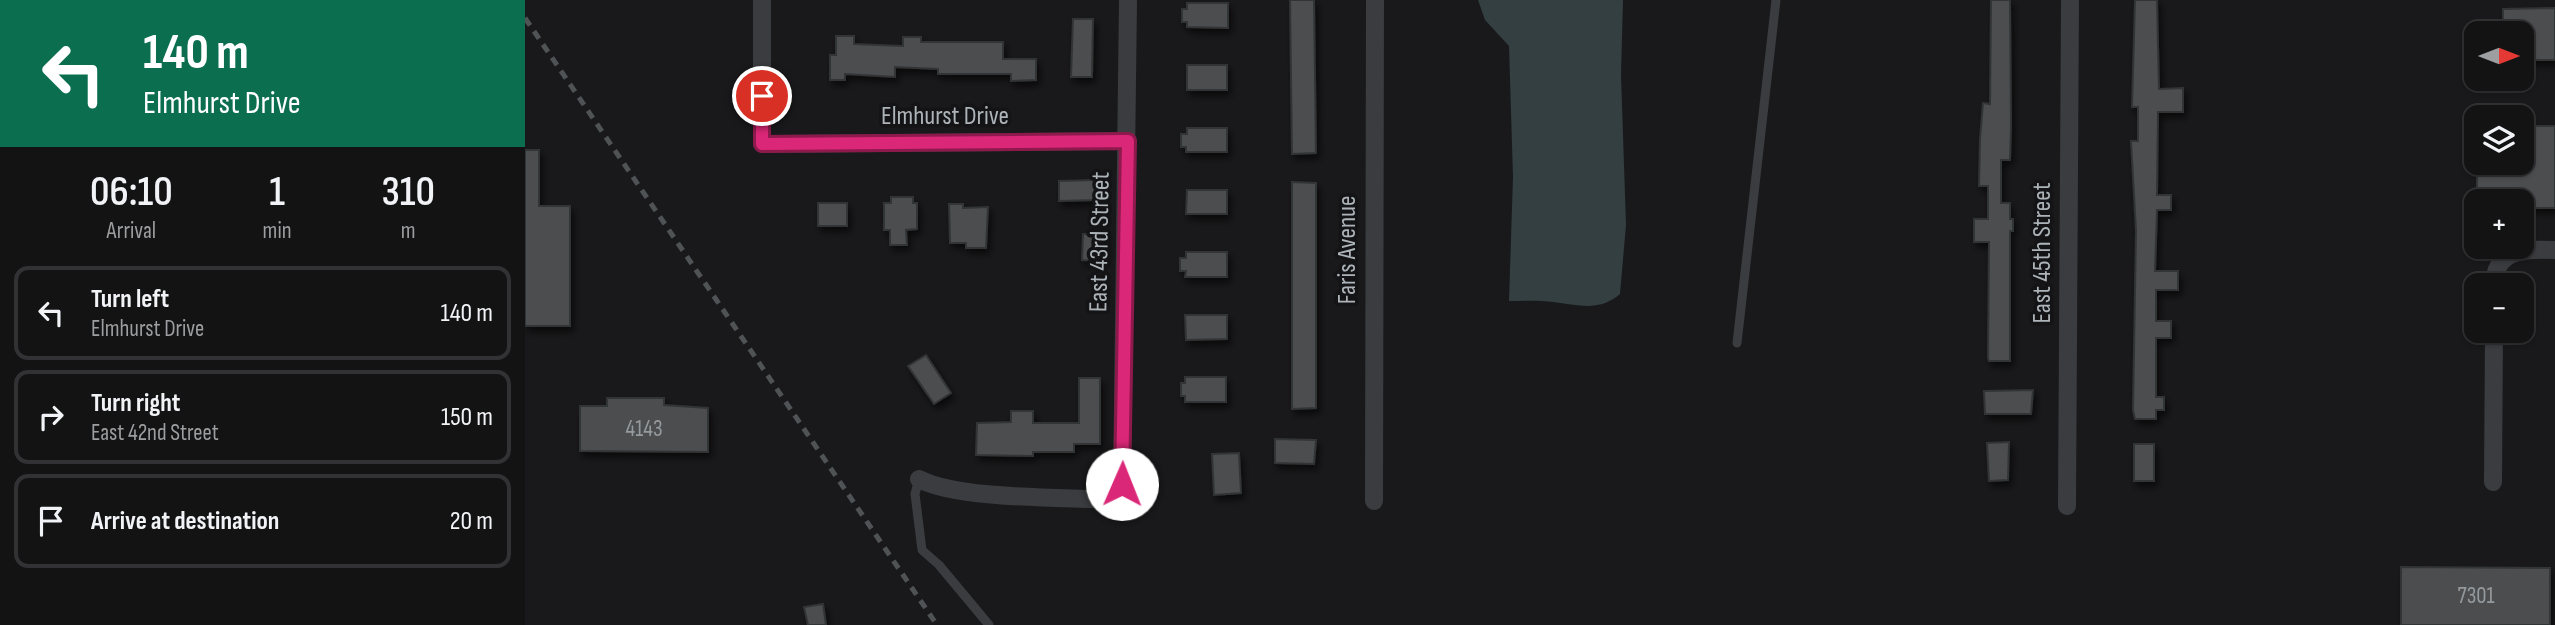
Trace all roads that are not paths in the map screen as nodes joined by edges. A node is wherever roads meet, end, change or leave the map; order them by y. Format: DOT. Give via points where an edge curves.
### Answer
graph roads {
  1 [pos="762,0"];
  2 [pos="1128,0"];
  3 [pos="1375,0"];
  4 [pos="1776,0"];
  5 [pos="2070,0"];
  6 [pos="1128,141"];
  7 [pos="2555,250"];
  8 [pos="2496,273"];
  9 [pos="1737,343"];
  10 [pos="2494,343"];
  11 [pos="919,479"];
  12 [pos="2493,482"];
  13 [pos="1374,500"];
  14 [pos="2067,506"];
  15 [pos="989,625"];
  1 -- 6 [label="street, Elmhurst Drive" via="762,144"];
  2 -- 6 [label="street, East 43rd Street"];
  3 -- 13 [label="street, Faris Avenue"];
  4 -- 9 [label="lane"];
  5 -- 14 [label="street, East 45th Street"];
  6 -- 11 [label="street, East 43rd Street" via="1122,484 1113,500 960,491"];
  7 -- 8 [label="street" via="2529,249 2506,256"];
  10 -- 12 [label="street"];
  11 -- 15 [label="lane" via="915,494 922,550"];
}
